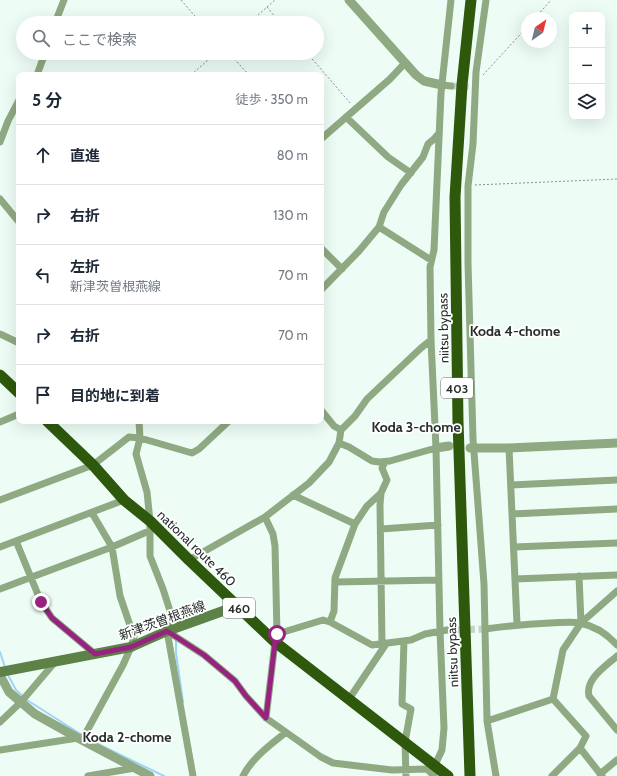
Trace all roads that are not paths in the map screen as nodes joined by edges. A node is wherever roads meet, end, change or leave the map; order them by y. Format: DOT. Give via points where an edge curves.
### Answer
graph roads {
  1 [pos="64,0"];
  2 [pos="349,0"];
  3 [pos="451,0"];
  4 [pos="471,0"];
  5 [pos="486,0"];
  6 [pos="58,16"];
  7 [pos="42,60"];
  8 [pos="405,63"];
  9 [pos="38,72"];
  10 [pos="447,85"];
  11 [pos="16,106"];
  12 [pos="346,116"];
  13 [pos="439,132"];
  14 [pos="324,136"];
  15 [pos="0,142"];
  16 [pos="411,173"];
  17 [pos="0,199"];
  18 [pos="16,218"];
  19 [pos="380,227"];
  20 [pos="324,251"];
  21 [pos="431,260"];
  22 [pos="342,269"];
  23 [pos="324,287"];
  24 [pos="0,334"];
  25 [pos="431,340"];
  26 [pos="16,342"];
  27 [pos="1,378"];
  28 [pos="16,390"];
  29 [pos="324,414"];
  30 [pos="16,415"];
  31 [pos="0,422"];
  32 [pos="50,424"];
  33 [pos="139,424"];
  34 [pos="226,424"];
  35 [pos="341,430"];
  36 [pos="140,438"];
  37 [pos="339,443"];
  38 [pos="617,443"];
  39 [pos="449,446"];
  40 [pos="436,448"];
  41 [pos="472,448"];
  42 [pos="509,448"];
  43 [pos="386,462"];
  44 [pos="93,466"];
  45 [pos="617,480"];
  46 [pos="511,485"];
  47 [pos="381,493"];
  48 [pos="293,495"];
  49 [pos="0,500"];
  50 [pos="124,500"];
  51 [pos="617,509"];
  52 [pos="92,513"];
  53 [pos="512,514"];
  54 [pos="265,517"];
  55 [pos="355,524"];
  56 [pos="438,525"];
  57 [pos="150,526"];
  58 [pos="381,529"];
  59 [pos="16,541"];
  60 [pos="617,543"];
  61 [pos="0,547"];
  62 [pos="112,547"];
  63 [pos="514,547"];
  64 [pos="189,560"];
  65 [pos="617,575"];
  66 [pos="579,576"];
  67 [pos="30,577"];
  68 [pos="515,579"];
  69 [pos="439,580"];
  70 [pos="382,581"];
  71 [pos="335,582"];
  72 [pos="0,589"];
  73 [pos="617,591"];
  74 [pos="237,606"];
  75 [pos="330,622"];
  76 [pos="581,623"];
  77 [pos="517,624"];
  78 [pos="485,629"];
  79 [pos="167,631"];
  80 [pos="443,631"];
  81 [pos="276,638"];
  82 [pos="404,641"];
  83 [pos="384,644"];
  84 [pos="617,645"];
  85 [pos="131,647"];
  86 [pos="95,654"];
  87 [pos="617,656"];
  88 [pos="55,662"];
  89 [pos="3,672"];
  90 [pos="349,699"];
  91 [pos="553,699"];
  92 [pos="21,702"];
  93 [pos="266,718"];
  94 [pos="487,721"];
  95 [pos="0,722"];
  96 [pos="617,730"];
  97 [pos="285,733"];
  98 [pos="80,739"];
  99 [pos="404,742"];
  100 [pos="580,748"];
  101 [pos="0,750"];
  102 [pos="617,760"];
  103 [pos="135,768"];
  104 [pos="435,771"];
  105 [pos="405,773"];
  106 [pos="601,775"];
  107 [pos="88,776"];
  108 [pos="150,776"];
  109 [pos="193,776"];
  110 [pos="243,776"];
  111 [pos="448,776"];
  112 [pos="470,776"];
  113 [pos="496,776"];
  114 [pos="552,776"];
  1 -- 6 [label="street"];
  2 -- 8 [label="street"];
  3 -- 10 [label="street"];
  4 -- 112 [label="highway, niitsu bypass / 403" via="454,197 458,422"];
  5 -- 41 [label="street" via="474,88 473,144 468,186"];
  7 -- 9 [label="street"];
  8 -- 10 [label="street" via="424,81"];
  8 -- 12 [label="street"];
  10 -- 13 [label="street"];
  11 -- 15 [label="street"];
  12 -- 14 [label="street"];
  12 -- 16 [label="street" via="388,157"];
  13 -- 16 [label="street" via="428,144 423,157"];
  13 -- 21 [label="street" via="434,250"];
  16 -- 19 [label="street" via="384,212"];
  17 -- 18 [label="street"];
  19 -- 21 [label="street"];
  19 -- 22 [label="street"];
  20 -- 22 [label="street"];
  21 -- 25 [label="street"];
  22 -- 23 [label="street"];
  24 -- 26 [label="street"];
  25 -- 35 [label="street" via="367,399"];
  25 -- 40 [label="street"];
  27 -- 28 [label="highway"];
  29 -- 35 [label="street"];
  30 -- 31 [label="street"];
  32 -- 44 [label="highway, national route 460 / 460"];
  33 -- 36 [label="street"];
  34 -- 36 [label="street" via="192,453"];
  35 -- 37 [label="street"];
  36 -- 44 [label="street" via="129,438"];
  36 -- 57 [label="street" via="136,454 147,492"];
  37 -- 43 [label="street" via="349,446 372,461"];
  37 -- 48 [label="street" via="329,462 310,483"];
  38 -- 42 [label="street"];
  39 -- 40 [label="street"];
  40 -- 43 [label="street"];
  40 -- 56 [label="street"];
  41 -- 42 [label="street"];
  41 -- 78 [label="street" via="484,584"];
  42 -- 46 [label="street"];
  43 -- 47 [label="street" via="382,468 387,480"];
  44 -- 49 [label="street"];
  44 -- 50 [label="highway, national route 460 / 460"];
  45 -- 46 [label="street"];
  46 -- 53 [label="street"];
  47 -- 55 [label="street" via="367,506"];
  47 -- 58 [label="street"];
  48 -- 54 [label="street"];
  48 -- 55 [label="street"];
  50 -- 52 [label="street"];
  50 -- 57 [label="highway, national route 460 / 460"];
  51 -- 53 [label="street"];
  52 -- 59 [label="street"];
  52 -- 62 [label="street"];
  53 -- 63 [label="street"];
  54 -- 64 [label="street"];
  54 -- 81 [label="street" via="275,546"];
  55 -- 71 [label="street"];
  56 -- 58 [label="street"];
  56 -- 69 [label="street"];
  57 -- 62 [label="street"];
  57 -- 64 [label="highway, national route 460 / 460"];
  57 -- 79 [label="street" via="150,556 172,617"];
  58 -- 70 [label="street"];
  59 -- 61 [label="street"];
  59 -- 67 [label="street"];
  60 -- 63 [label="street"];
  62 -- 67 [label="street"];
  62 -- 85 [label="street" via="120,596 134,637"];
  63 -- 68 [label="street"];
  64 -- 74 [label="highway, national route 460 / 460"];
  65 -- 66 [label="street"];
  66 -- 68 [label="street"];
  66 -- 76 [label="street"];
  67 -- 72 [label="street"];
  67 -- 86 [label="street" via="41,602 52,618"];
  68 -- 77 [label="street"];
  69 -- 70 [label="street"];
  69 -- 80 [label="street"];
  70 -- 71 [label="street"];
  70 -- 83 [label="street"];
  71 -- 75 [label="street" via="334,611"];
  73 -- 76 [label="street"];
  74 -- 79 [label="main road, 新津茨曽根燕線"];
  74 -- 81 [label="highway, national route 460 / 460"];
  75 -- 81 [label="street" via="323,620"];
  75 -- 83 [label="street" via="372,645"];
  76 -- 77 [label="street"];
  76 -- 84 [label="street" via="607,634"];
  76 -- 91 [label="street" via="563,650"];
  77 -- 78 [label="street"];
  78 -- 94 [label="street"];
  79 -- 85 [label="main road, 新津茨曽根燕線"];
  79 -- 93 [label="street" via="204,655 235,681"];
  79 -- 109 [label="street"];
  80 -- 82 [label="street"];
  80 -- 104 [label="street" via="444,728 442,750"];
  81 -- 90 [label="highway, national route 460 / 460"];
  81 -- 93 [label="street"];
  82 -- 83 [label="street"];
  82 -- 99 [label="street" via="402,704 411,709"];
  83 -- 90 [label="street" via="382,652"];
  85 -- 86 [label="main road, 新津茨曽根燕線"];
  85 -- 98 [label="street"];
  86 -- 88 [label="main road, 新津茨曽根燕線"];
  87 -- 96 [label="street" via="599,672 588,689 589,696"];
  88 -- 89 [label="main road, 新津茨曽根燕線"];
  88 -- 92 [label="street"];
  89 -- 92 [label="street" via="9,692"];
  90 -- 99 [label="highway, national route 460 / 460"];
  91 -- 94 [label="street"];
  91 -- 100 [label="street" via="586,736"];
  92 -- 95 [label="street"];
  92 -- 98 [label="street" via="35,714"];
  93 -- 97 [label="street"];
  94 -- 113 [label="street"];
  97 -- 105 [label="street" via="333,763"];
  97 -- 110 [label="street" via="247,768"];
  98 -- 101 [label="street"];
  98 -- 103 [label="street"];
  99 -- 104 [label="highway, national route 460 / 460"];
  99 -- 105 [label="street"];
  100 -- 106 [label="street"];
  100 -- 114 [label="street"];
  102 -- 106 [label="street"];
  103 -- 107 [label="street"];
  103 -- 108 [label="street"];
  104 -- 105 [label="street" via="427,769"];
  104 -- 111 [label="highway, national route 460 / 460"];
}
